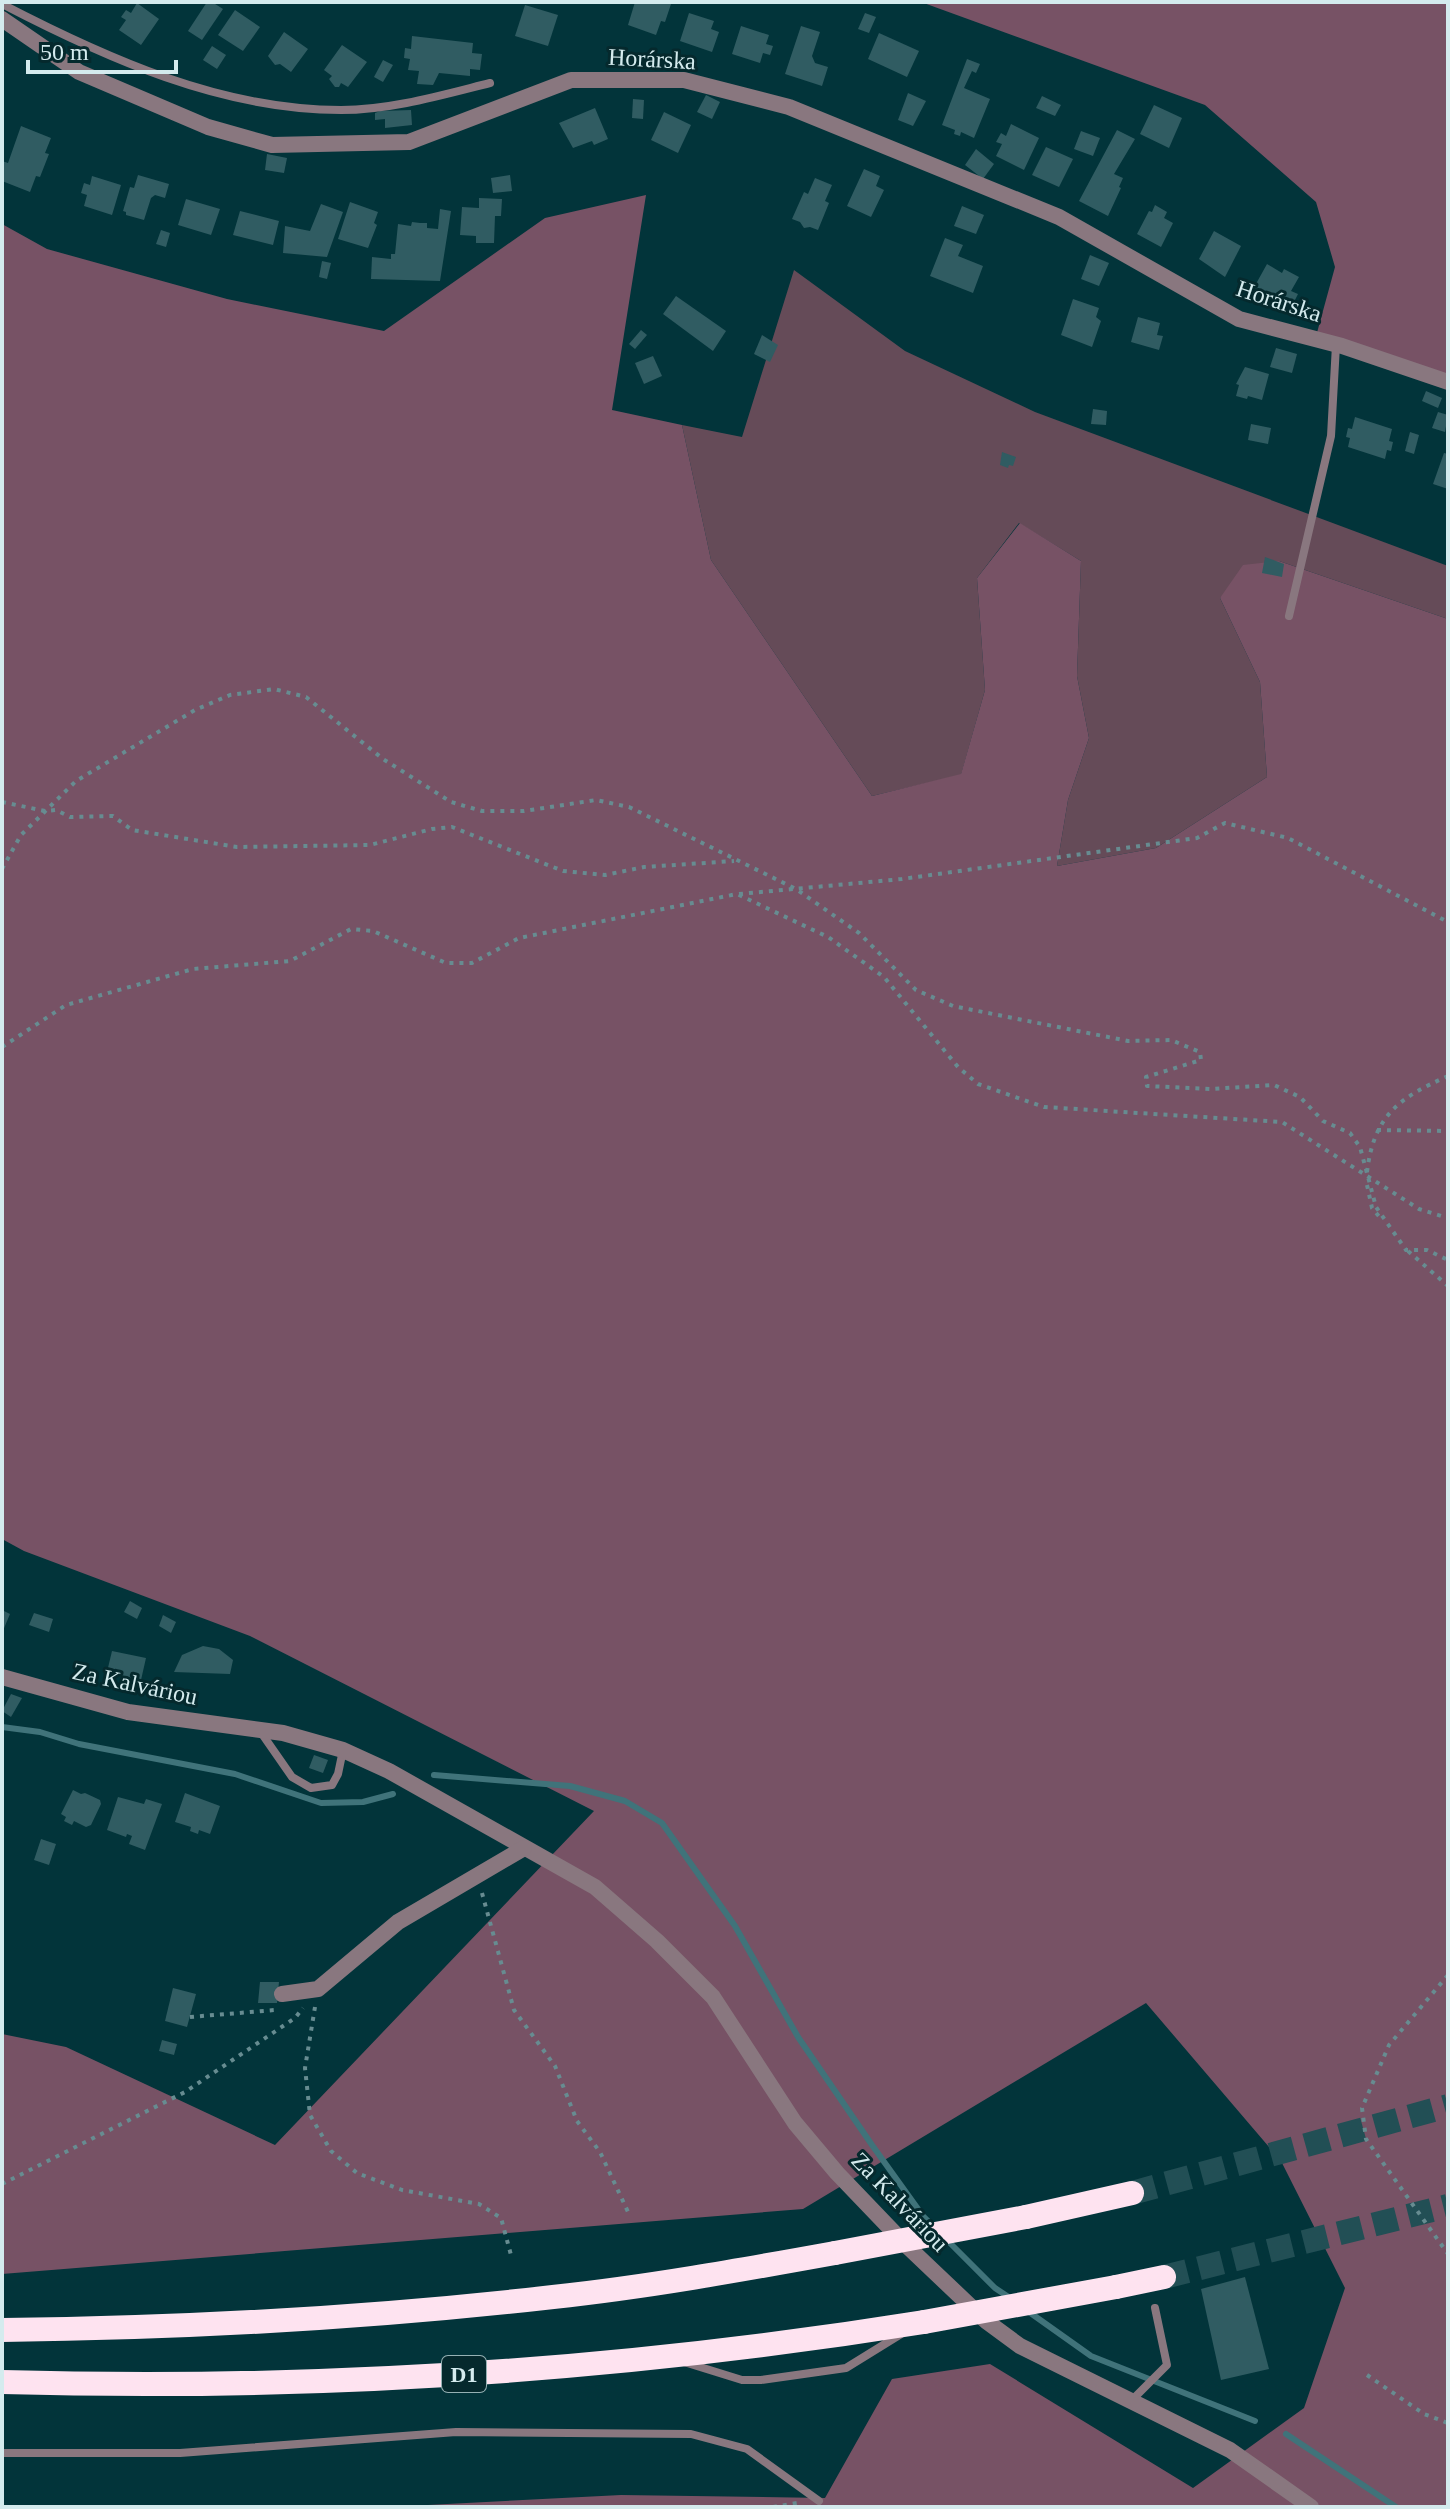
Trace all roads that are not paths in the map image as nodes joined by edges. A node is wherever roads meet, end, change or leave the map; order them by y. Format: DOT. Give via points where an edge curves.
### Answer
graph roads {
  1 [pos="2,4"];
  2 [pos="2,19"];
  3 [pos="490,83"];
  4 [pos="1336,344"];
  5 [pos="1448,382"];
  6 [pos="1289,616"];
  7 [pos="2,1677"];
  8 [pos="260,1730"];
  9 [pos="343,1750"];
  10 [pos="524,1848"];
  11 [pos="282,1994"];
  12 [pos="1132,2193"];
  13 [pos="1164,2277"];
  14 [pos="1155,2308"];
  15 [pos="921,2322"];
  16 [pos="2,2330"];
  17 [pos="668,2358"];
  18 [pos="2,2382"];
  19 [pos="1137,2396"];
  20 [pos="2,2453"];
  21 [pos="819,2501"];
  22 [pos="1311,2507"];
  1 -- 3 [label="lane" via="69,39 152,72 281,108 344,110 421,100"];
  2 -- 4 [label="street, Horárska" via="79,72 208,127 272,145 409,142 571,80 684,80 789,107 1059,217 1239,319"];
  4 -- 5 [label="street, Horárska"];
  4 -- 6 [label="lane, Horárska" via="1331,436"];
  7 -- 8 [label="street, Za Kalváriou" via="128,1712"];
  8 -- 9 [label="street, Za Kalváriou"];
  8 -- 9 [label="lane" via="292,1777 311,1788 332,1785"];
  9 -- 10 [label="street, Za Kalváriou"];
  10 -- 11 [label="street" via="398,1922 318,1989"];
  10 -- 19 [label="street, Za Kalváriou" via="595,1887 713,1997 795,2123 906,2245 986,2321 1020,2346"];
  12 -- 16 [label="highway, bridge" via="699,2278 554,2297 238,2324"];
  13 -- 15 [label="highway, D1, bridge"];
  14 -- 19 [label="lane" via="1167,2365"];
  15 -- 17 [label="highway, D1"];
  15 -- 17 [label="lane" via="839,2370 751,2381"];
  17 -- 18 [label="highway, D1" via="370,2380 195,2385"];
  19 -- 22 [label="street, Za Kalváriou" via="1230,2450"];
  20 -- 21 [label="lane" via="180,2453 456,2432 691,2434 747,2449"];
}
